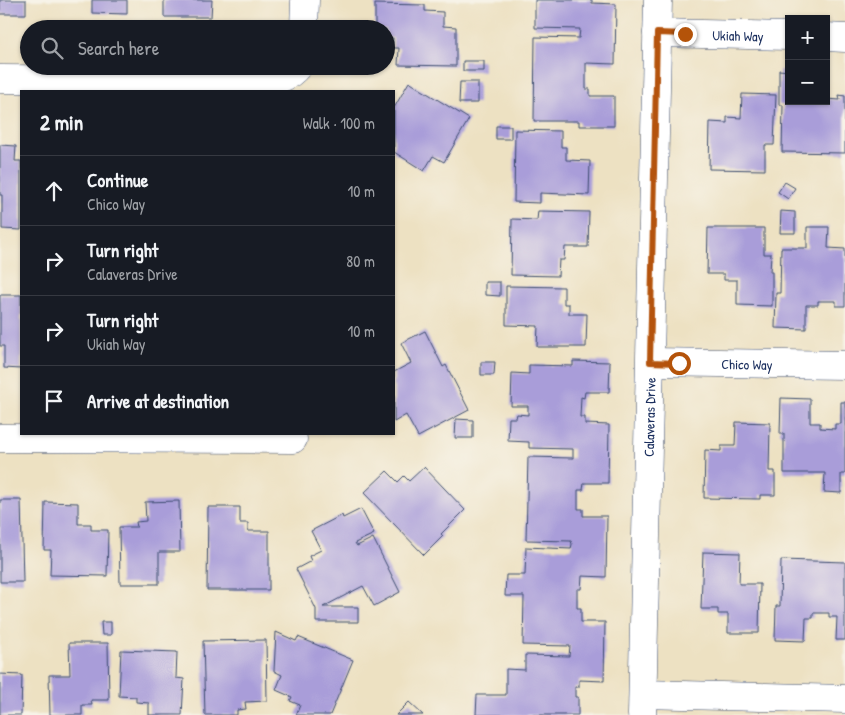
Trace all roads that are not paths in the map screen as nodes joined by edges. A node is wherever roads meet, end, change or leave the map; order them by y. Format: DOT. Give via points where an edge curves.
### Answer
graph roads {
  1 [pos="305,0"];
  2 [pos="658,0"];
  3 [pos="304,20"];
  4 [pos="657,33"];
  5 [pos="785,36"];
  6 [pos="830,37"];
  7 [pos="845,38"];
  8 [pos="288,75"];
  9 [pos="0,79"];
  10 [pos="650,362"];
  11 [pos="845,366"];
  12 [pos="0,438"];
  13 [pos="293,440"];
  14 [pos="845,699"];
  15 [pos="643,705"];
  1 -- 3 [label="street"];
  2 -- 4 [label="street, Calaveras Drive"];
  4 -- 5 [label="street, Ukiah Way"];
  4 -- 10 [label="street, Calaveras Drive"];
  6 -- 7 [label="street"];
  8 -- 9 [label="street" via="263,82"];
  10 -- 11 [label="street, Chico Way"];
  10 -- 15 [label="street, Calaveras Drive"];
  12 -- 13 [label="street"];
  14 -- 15 [label="street"];
}
